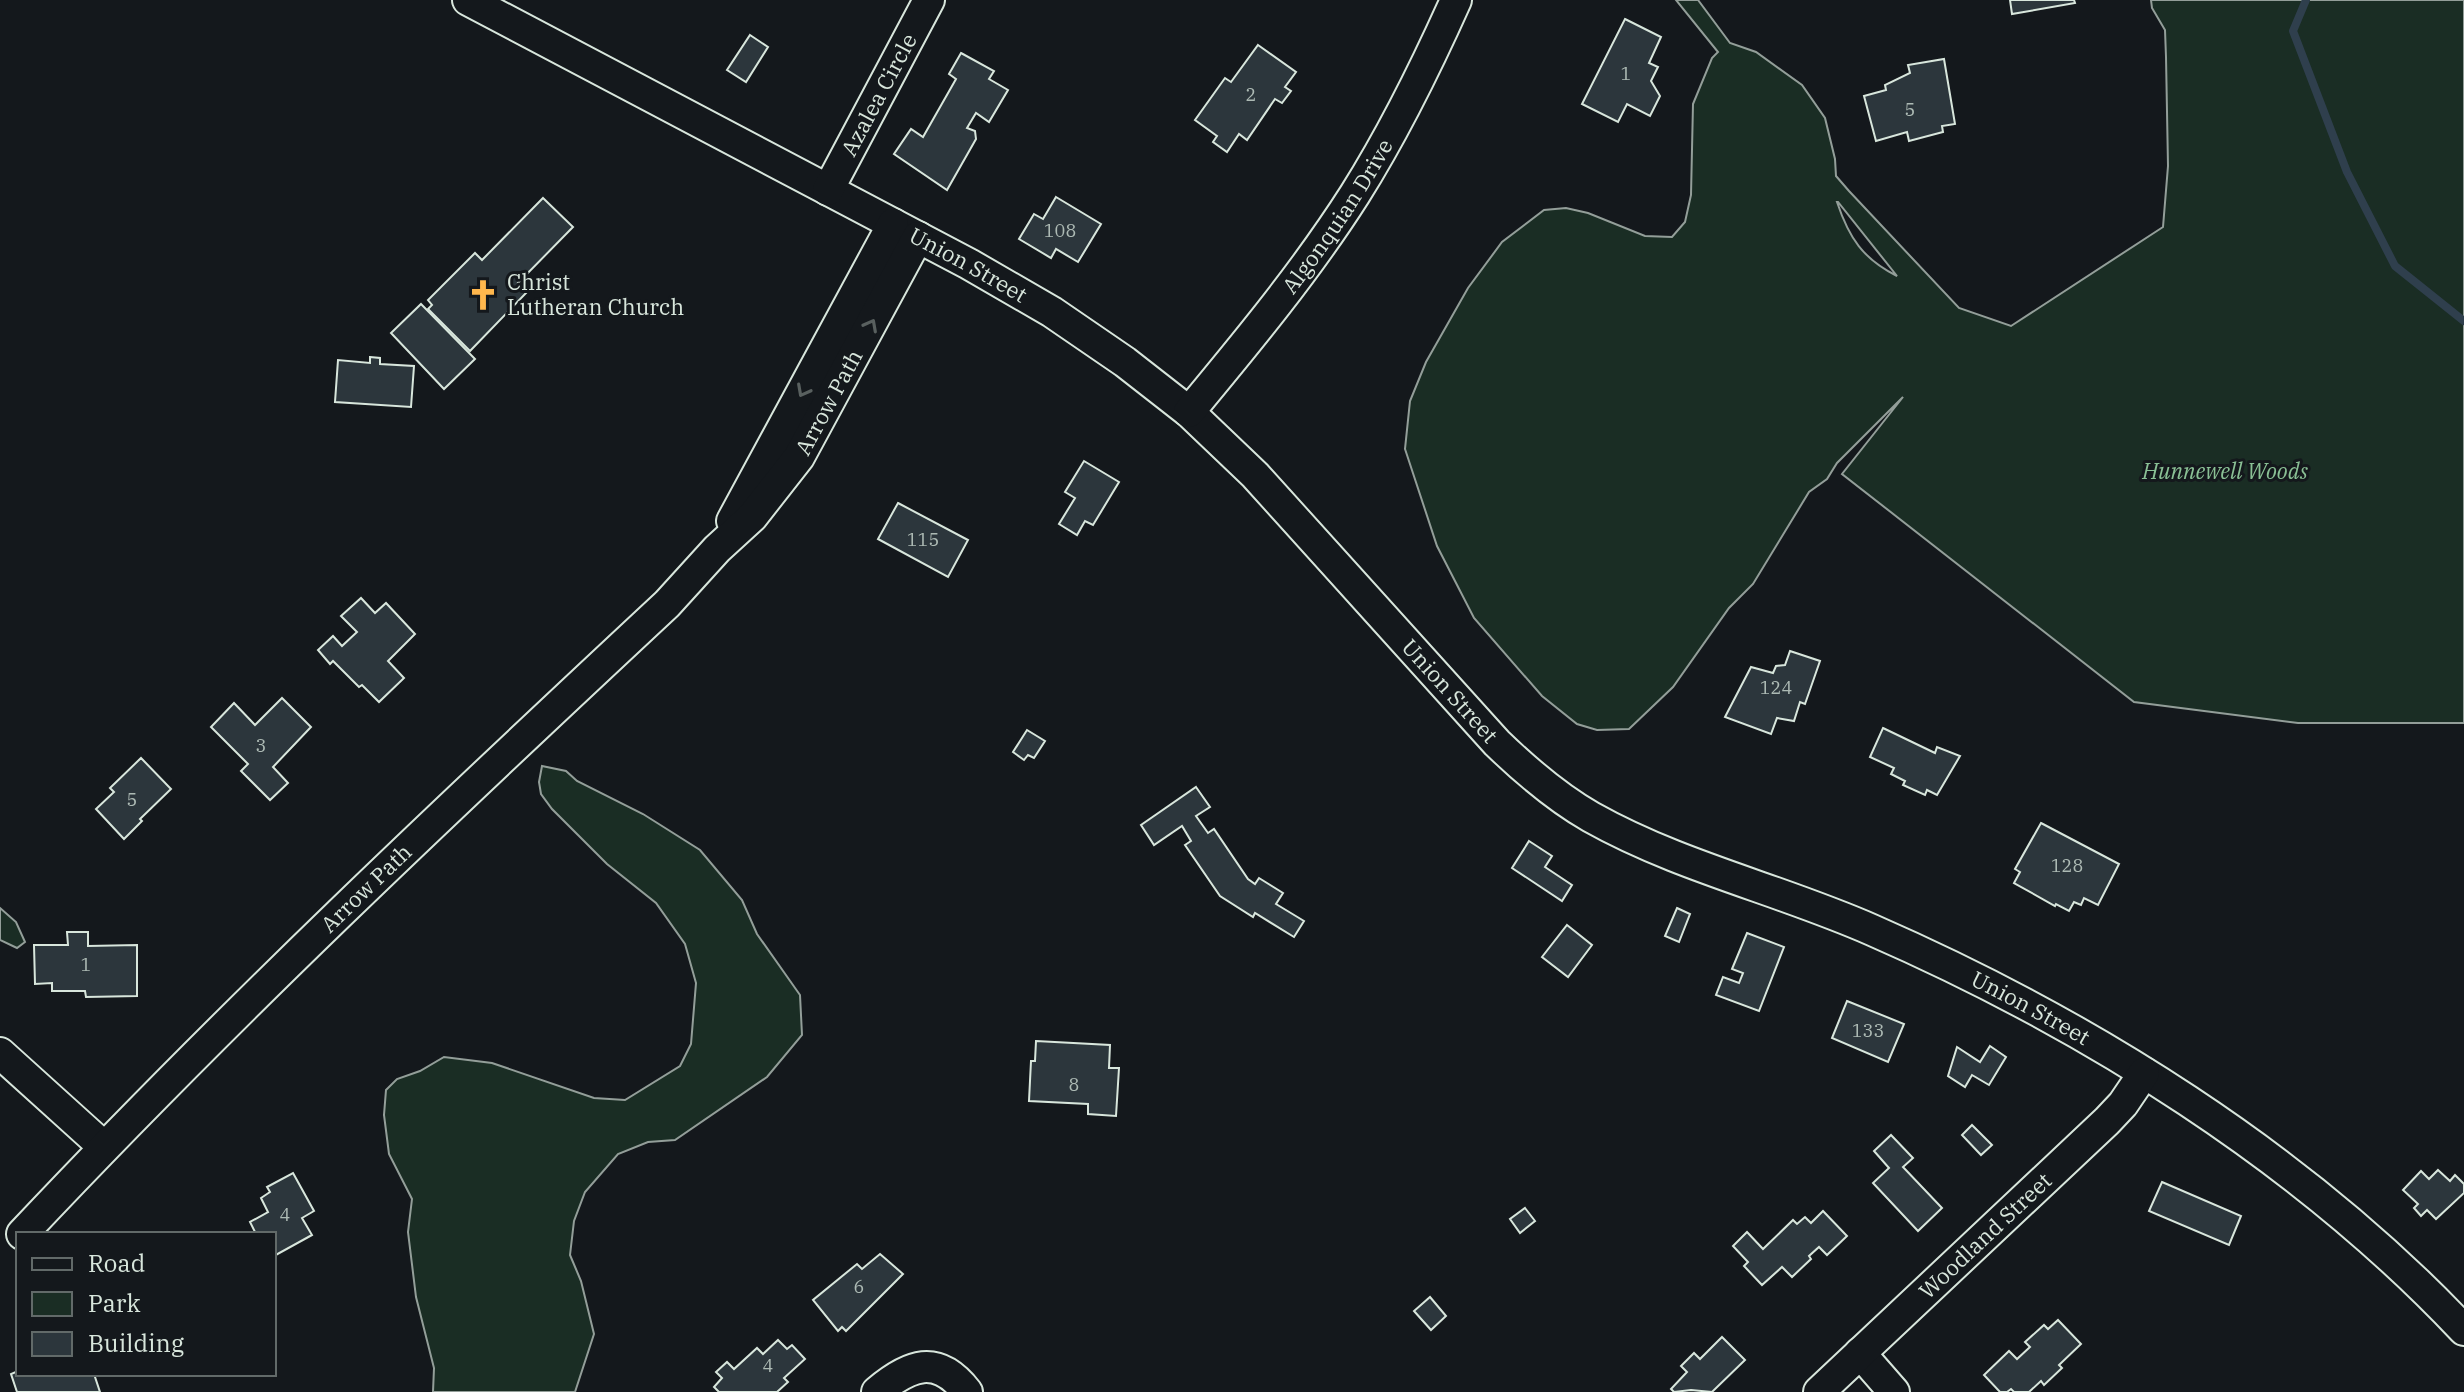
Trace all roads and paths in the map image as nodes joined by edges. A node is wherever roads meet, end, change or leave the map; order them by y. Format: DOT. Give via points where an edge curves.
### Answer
graph roads {
  1 [pos="468,0"];
  2 [pos="929,0"];
  3 [pos="1456,0"];
  4 [pos="828,190"];
  5 [pos="905,231"];
  6 [pos="1189,412"];
  7 [pos="0,1053"];
  8 [pos="2144,1073"];
  9 [pos="104,1147"];
  10 [pos="24,1232"];
  11 [pos="2464,1330"];
  12 [pos="1860,1353"];
  13 [pos="877,1392"];
  14 [pos="967,1392"];
  15 [pos="1819,1392"];
  16 [pos="1894,1392"];
  1 -- 4 [label="street, Union Street"];
  2 -- 4 [label="street, Azalea Circle"];
  3 -- 6 [label="street, Algonquian Drive" via="1418,83 1355,194"];
  4 -- 5 [label="street, Union Street"];
  5 -- 6 [label="street, Union Street" via="1052,312"];
  5 -- 9 [label="street, Arrow Path" via="717,549 667,604 267,982"];
  6 -- 8 [label="street, Union Street" via="1255,475 1497,743 1557,795 1665,853 1875,931 2026,1006"];
  7 -- 9 [label="street"];
  8 -- 11 [label="street, Union Street" via="2324,1203"];
  8 -- 12 [label="street, Woodland Street" via="2107,1121"];
  9 -- 10 [label="street, Arrow Path"];
  12 -- 15 [label="street, Woodland Street"];
  12 -- 16 [label="street"];
  13 -- 14 [label="street" via="910,1368 927,1367 950,1374"];
}
